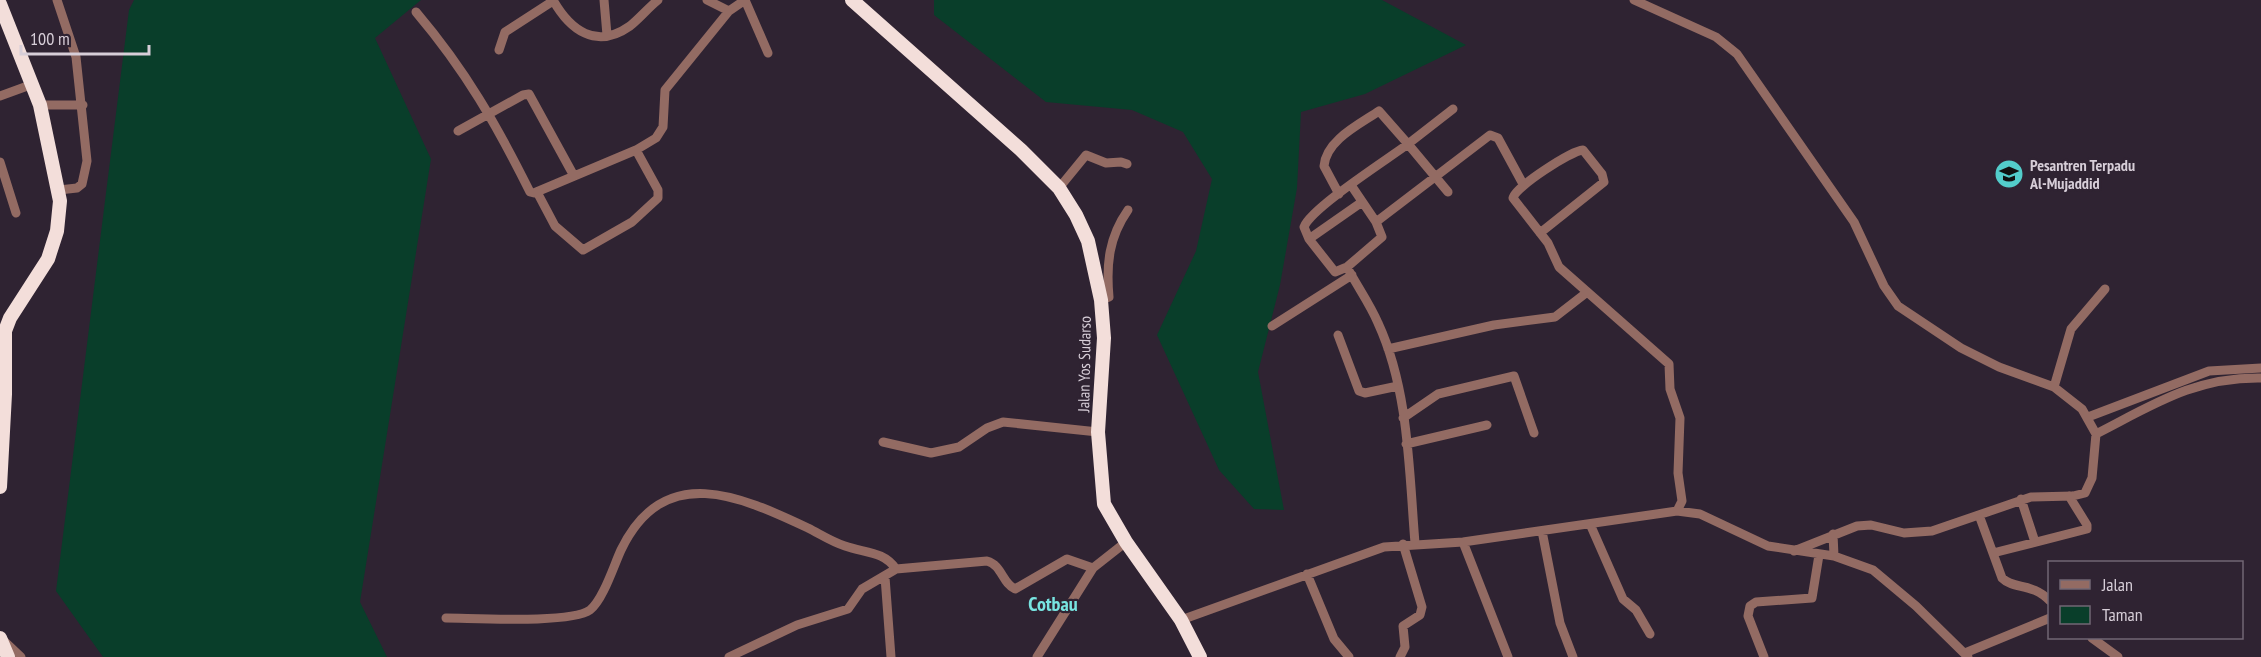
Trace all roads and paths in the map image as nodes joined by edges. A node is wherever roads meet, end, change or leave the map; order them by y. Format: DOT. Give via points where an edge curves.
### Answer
graph roads {
  1 [pos="57,0"];
  2 [pos="604,0"];
  3 [pos="657,0"];
  4 [pos="707,0"];
  5 [pos="745,0"];
  6 [pos="852,0"];
  7 [pos="1634,0"];
  8 [pos="553,1"];
  9 [pos="0,4"];
  10 [pos="729,11"];
  11 [pos="416,12"];
  12 [pos="607,35"];
  13 [pos="499,50"];
  14 [pos="768,53"];
  15 [pos="33,84"];
  16 [pos="0,96"];
  17 [pos="40,105"];
  18 [pos="83,105"];
  19 [pos="1453,109"];
  20 [pos="490,113"];
  21 [pos="458,131"];
  22 [pos="1408,144"];
  23 [pos="636,150"];
  24 [pos="0,162"];
  25 [pos="1126,164"];
  26 [pos="574,176"];
  27 [pos="1434,176"];
  28 [pos="1523,184"];
  29 [pos="1351,185"];
  30 [pos="1059,188"];
  31 [pos="59,190"];
  32 [pos="537,192"];
  33 [pos="1448,192"];
  34 [pos="1339,194"];
  35 [pos="1362,202"];
  36 [pos="1128,210"];
  37 [pos="16,213"];
  38 [pos="1376,222"];
  39 [pos="1540,233"];
  40 [pos="1309,239"];
  41 [pos="1350,271"];
  42 [pos="2105,289"];
  43 [pos="1586,293"];
  44 [pos="1101,300"];
  45 [pos="1272,326"];
  46 [pos="1338,335"];
  47 [pos="1388,349"];
  48 [pos="2261,368"];
  49 [pos="2261,378"];
  50 [pos="1398,386"];
  51 [pos="2054,387"];
  52 [pos="2088,417"];
  53 [pos="1403,418"];
  54 [pos="1487,425"];
  55 [pos="1098,432"];
  56 [pos="1534,433"];
  57 [pos="2096,434"];
  58 [pos="883,442"];
  59 [pos="1406,444"];
  60 [pos="0,487"];
  61 [pos="2069,496"];
  62 [pos="2021,499"];
  63 [pos="1677,511"];
  64 [pos="1979,515"];
  65 [pos="1590,524"];
  66 [pos="1542,531"];
  67 [pos="1833,534"];
  68 [pos="1126,542"];
  69 [pos="1463,542"];
  70 [pos="2035,542"];
  71 [pos="1415,543"];
  72 [pos="1402,544"];
  73 [pos="1794,551"];
  74 [pos="1993,553"];
  75 [pos="1819,555"];
  76 [pos="1834,556"];
  77 [pos="1093,568"];
  78 [pos="896,569"];
  79 [pos="1307,574"];
  80 [pos="885,577"];
  81 [pos="2048,600"];
  82 [pos="446,618"];
  83 [pos="2048,618"];
  84 [pos="1181,620"];
  85 [pos="1650,634"];
  86 [pos="0,638"];
  87 [pos="2093,639"];
  88 [pos="1967,655"];
  89 [pos="8,657"];
  90 [pos="21,657"];
  91 [pos="729,657"];
  92 [pos="891,657"];
  93 [pos="1037,657"];
  94 [pos="1200,657"];
  95 [pos="1348,657"];
  96 [pos="1400,657"];
  97 [pos="1508,657"];
  98 [pos="1573,657"];
  99 [pos="1764,657"];
  100 [pos="2118,657"];
  1 -- 18 [label="street" via="76,57"];
  2 -- 12 [label="street"];
  3 -- 12 [label="street" via="630,26"];
  4 -- 10 [label="street"];
  5 -- 10 [label="street"];
  5 -- 14 [label="street"];
  6 -- 30 [label="highway, Jalan Yos Sudarso"];
  7 -- 51 [label="street" via="1716,37 1737,54 1854,222 1884,286 1898,306 1961,348"];
  8 -- 12 [label="street" via="581,33"];
  8 -- 13 [label="street" via="505,32"];
  9 -- 15 [label="highway"];
  10 -- 23 [label="street" via="665,90 660,134"];
  11 -- 20 [label="street" via="450,53"];
  15 -- 16 [label="street"];
  15 -- 17 [label="highway"];
  17 -- 18 [label="street"];
  17 -- 31 [label="highway"];
  18 -- 31 [label="street" via="87,161 84,180 77,188"];
  19 -- 22 [label="street"];
  20 -- 21 [label="street"];
  20 -- 26 [label="street" via="529,94"];
  20 -- 32 [label="street" via="530,192"];
  22 -- 27 [label="street"];
  22 -- 29 [label="street"];
  22 -- 34 [label="street" via="1379,111 1329,150 1324,166"];
  23 -- 26 [label="street"];
  23 -- 32 [label="street" via="658,190 658,198 632,222 583,250 555,226"];
  24 -- 37 [label="street"];
  25 -- 30 [label="street" via="1106,163 1086,155"];
  26 -- 32 [label="street"];
  27 -- 28 [label="street" via="1493,135"];
  27 -- 33 [label="street"];
  27 -- 38 [label="street"];
  28 -- 39 [label="street" via="1513,198"];
  28 -- 39 [label="street" via="1580,150 1604,179"];
  29 -- 34 [label="street"];
  29 -- 35 [label="street"];
  30 -- 44 [label="highway, Jalan Yos Sudarso" via="1088,241"];
  31 -- 60 [label="highway" via="57,231 48,260 5,331"];
  34 -- 40 [label="street" via="1305,224"];
  35 -- 38 [label="street"];
  35 -- 40 [label="street"];
  36 -- 44 [label="street" via="1116,226 1111,242 1109,297"];
  38 -- 41 [label="street" via="1382,237"];
  39 -- 43 [label="street" via="1559,267"];
  40 -- 41 [label="street" via="1333,271"];
  41 -- 45 [label="street"];
  41 -- 47 [label="street"];
  42 -- 51 [label="street" via="2071,329"];
  43 -- 47 [label="street" via="1555,317 1494,325"];
  43 -- 63 [label="street" via="1669,364 1670,388 1680,418 1678,473 1682,501"];
  44 -- 55 [label="highway, Jalan Yos Sudarso" via="1104,338"];
  46 -- 50 [label="street" via="1359,391"];
  47 -- 50 [label="street"];
  48 -- 52 [label="street" via="2209,371"];
  49 -- 57 [label="street" via="2225,379 2194,386"];
  50 -- 53 [label="street"];
  51 -- 52 [label="street"];
  52 -- 57 [label="street"];
  53 -- 56 [label="street" via="1438,394 1514,376"];
  53 -- 59 [label="street"];
  54 -- 59 [label="street"];
  55 -- 58 [label="street" via="1003,422 959,447 931,453"];
  55 -- 68 [label="highway, Jalan Yos Sudarso" via="1104,504"];
  57 -- 61 [label="street" via="2089,487 2085,493"];
  59 -- 71 [label="street"];
  61 -- 62 [label="street"];
  61 -- 70 [label="street" via="2087,529"];
  62 -- 64 [label="street"];
  62 -- 70 [label="street"];
  63 -- 65 [label="street"];
  63 -- 73 [label="street" via="1700,514 1768,546"];
  64 -- 67 [label="street" via="1920,533 1871,525"];
  64 -- 74 [label="street"];
  65 -- 66 [label="street"];
  65 -- 85 [label="street" via="1623,599 1636,610"];
  66 -- 69 [label="street"];
  66 -- 98 [label="street" via="1560,624"];
  67 -- 73 [label="street"];
  67 -- 76 [label="street"];
  68 -- 77 [label="street"];
  68 -- 84 [label="highway, Jalan Yos Sudarso"];
  69 -- 71 [label="street"];
  69 -- 97 [label="street"];
  70 -- 74 [label="street"];
  71 -- 72 [label="street"];
  72 -- 79 [label="street"];
  72 -- 96 [label="street" via="1422,607 1418,617 1403,626 1405,647"];
  73 -- 75 [label="street"];
  74 -- 81 [label="street" via="2005,581 2035,589"];
  75 -- 76 [label="street"];
  75 -- 99 [label="street" via="1812,598 1756,602 1750,606 1748,616"];
  76 -- 88 [label="street" via="1885,578"];
  77 -- 78 [label="street" via="1067,559 1015,589 1008,585 997,566 987,561"];
  77 -- 93 [label="street"];
  78 -- 80 [label="street"];
  78 -- 82 [label="street" via="887,557 842,546 759,504 724,496 687,494 668,498 643,517 590,610 570,617"];
  79 -- 84 [label="street"];
  79 -- 95 [label="street" via="1334,639"];
  80 -- 91 [label="street" via="862,590 848,609 796,625"];
  80 -- 92 [label="street"];
  83 -- 88 [label="street"];
  84 -- 94 [label="highway, Jalan Yos Sudarso"];
  86 -- 89 [label="highway"];
  86 -- 90 [label="street"];
  87 -- 100 [label="street"];
}
